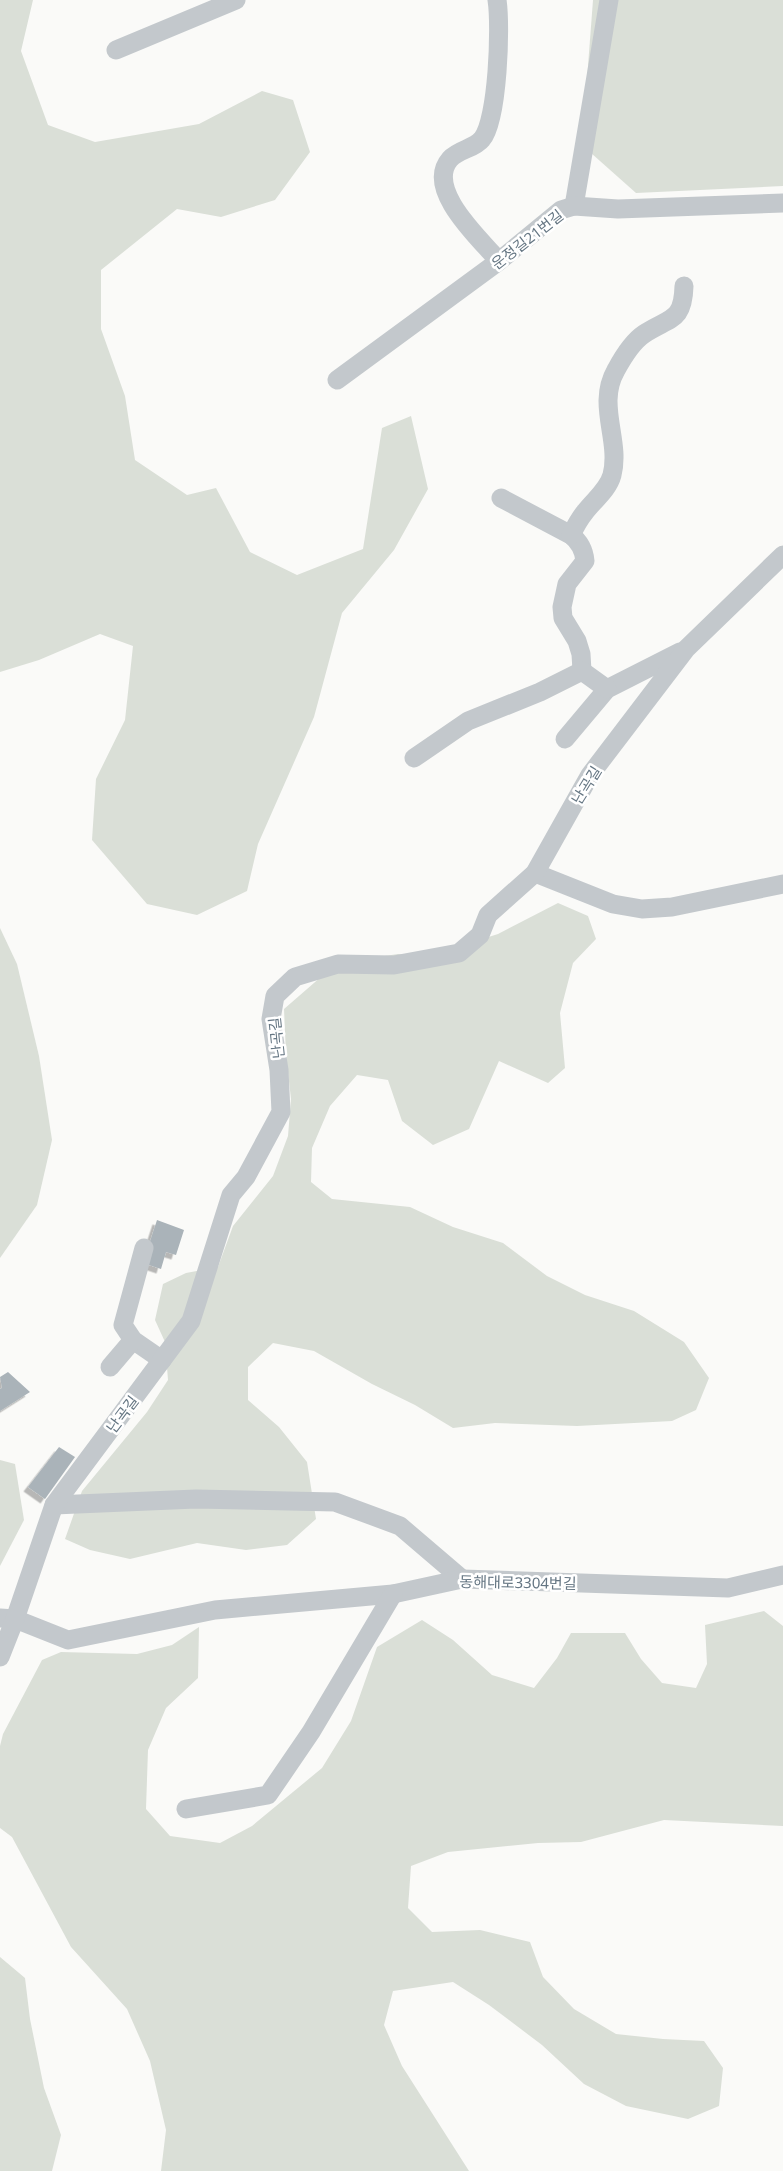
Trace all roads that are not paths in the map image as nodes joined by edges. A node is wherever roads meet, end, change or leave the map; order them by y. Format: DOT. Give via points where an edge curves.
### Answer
graph roads {
  1 [pos="236,0"];
  2 [pos="497,0"];
  3 [pos="609,0"];
  4 [pos="116,50"];
  5 [pos="783,203"];
  6 [pos="574,206"];
  7 [pos="499,261"];
  8 [pos="684,286"];
  9 [pos="336,380"];
  10 [pos="501,498"];
  11 [pos="571,535"];
  12 [pos="783,555"];
  13 [pos="686,649"];
  14 [pos="582,670"];
  15 [pos="608,689"];
  16 [pos="565,739"];
  17 [pos="414,758"];
  18 [pos="535,873"];
  19 [pos="783,884"];
  20 [pos="144,1248"];
  21 [pos="133,1340"];
  22 [pos="162,1360"];
  23 [pos="110,1367"];
  24 [pos="54,1505"];
  25 [pos="783,1575"];
  26 [pos="462,1579"];
  27 [pos="393,1594"];
  28 [pos="8,1619"];
  29 [pos="0,1657"];
  30 [pos="186,1809"];
  1 -- 4 [label="street"];
  2 -- 7 [label="street" via="500,34 490,118 483,138 450,160 444,181 454,209"];
  3 -- 6 [label="street"];
  5 -- 6 [label="street, 운정길21번길" via="618,209"];
  6 -- 7 [label="street, 운정길21번길" via="561,210"];
  7 -- 9 [label="street, 운정길21번길"];
  8 -- 11 [label="street" via="684,300 679,312 643,335 629,348 614,372 608,399 614,461 612,477"];
  10 -- 11 [label="street"];
  11 -- 14 [label="street" via="584,552 585,561 567,584 562,607 563,618 577,641"];
  12 -- 13 [label="street, 난곡길"];
  13 -- 15 [label="street"];
  13 -- 18 [label="street, 난곡길" via="590,775"];
  14 -- 15 [label="street"];
  14 -- 17 [label="street" via="540,692 468,722"];
  15 -- 16 [label="street"];
  18 -- 19 [label="street" via="613,904 642,909 672,907"];
  18 -- 22 [label="street, 난곡길" via="488,914 480,935 459,953 394,966 338,964 295,977 275,996 271,1019 280,1070 281,1112 246,1177 231,1195 191,1321"];
  20 -- 21 [label="street" via="123,1325"];
  21 -- 22 [label="street"];
  21 -- 23 [label="street"];
  22 -- 24 [label="street, 난곡길"];
  24 -- 26 [label="street" via="196,1499 335,1502 400,1526"];
  24 -- 28 [label="street, 난곡길"];
  25 -- 26 [label="street, 동해대로3304번길" via="728,1588"];
  26 -- 27 [label="street, 동해대로3304번길"];
  27 -- 28 [label="street, 동해대로3304번길" via="215,1610 68,1640"];
  27 -- 30 [label="street" via="311,1732 268,1795"];
  28 -- 29 [label="street, 난곡길"];
}
